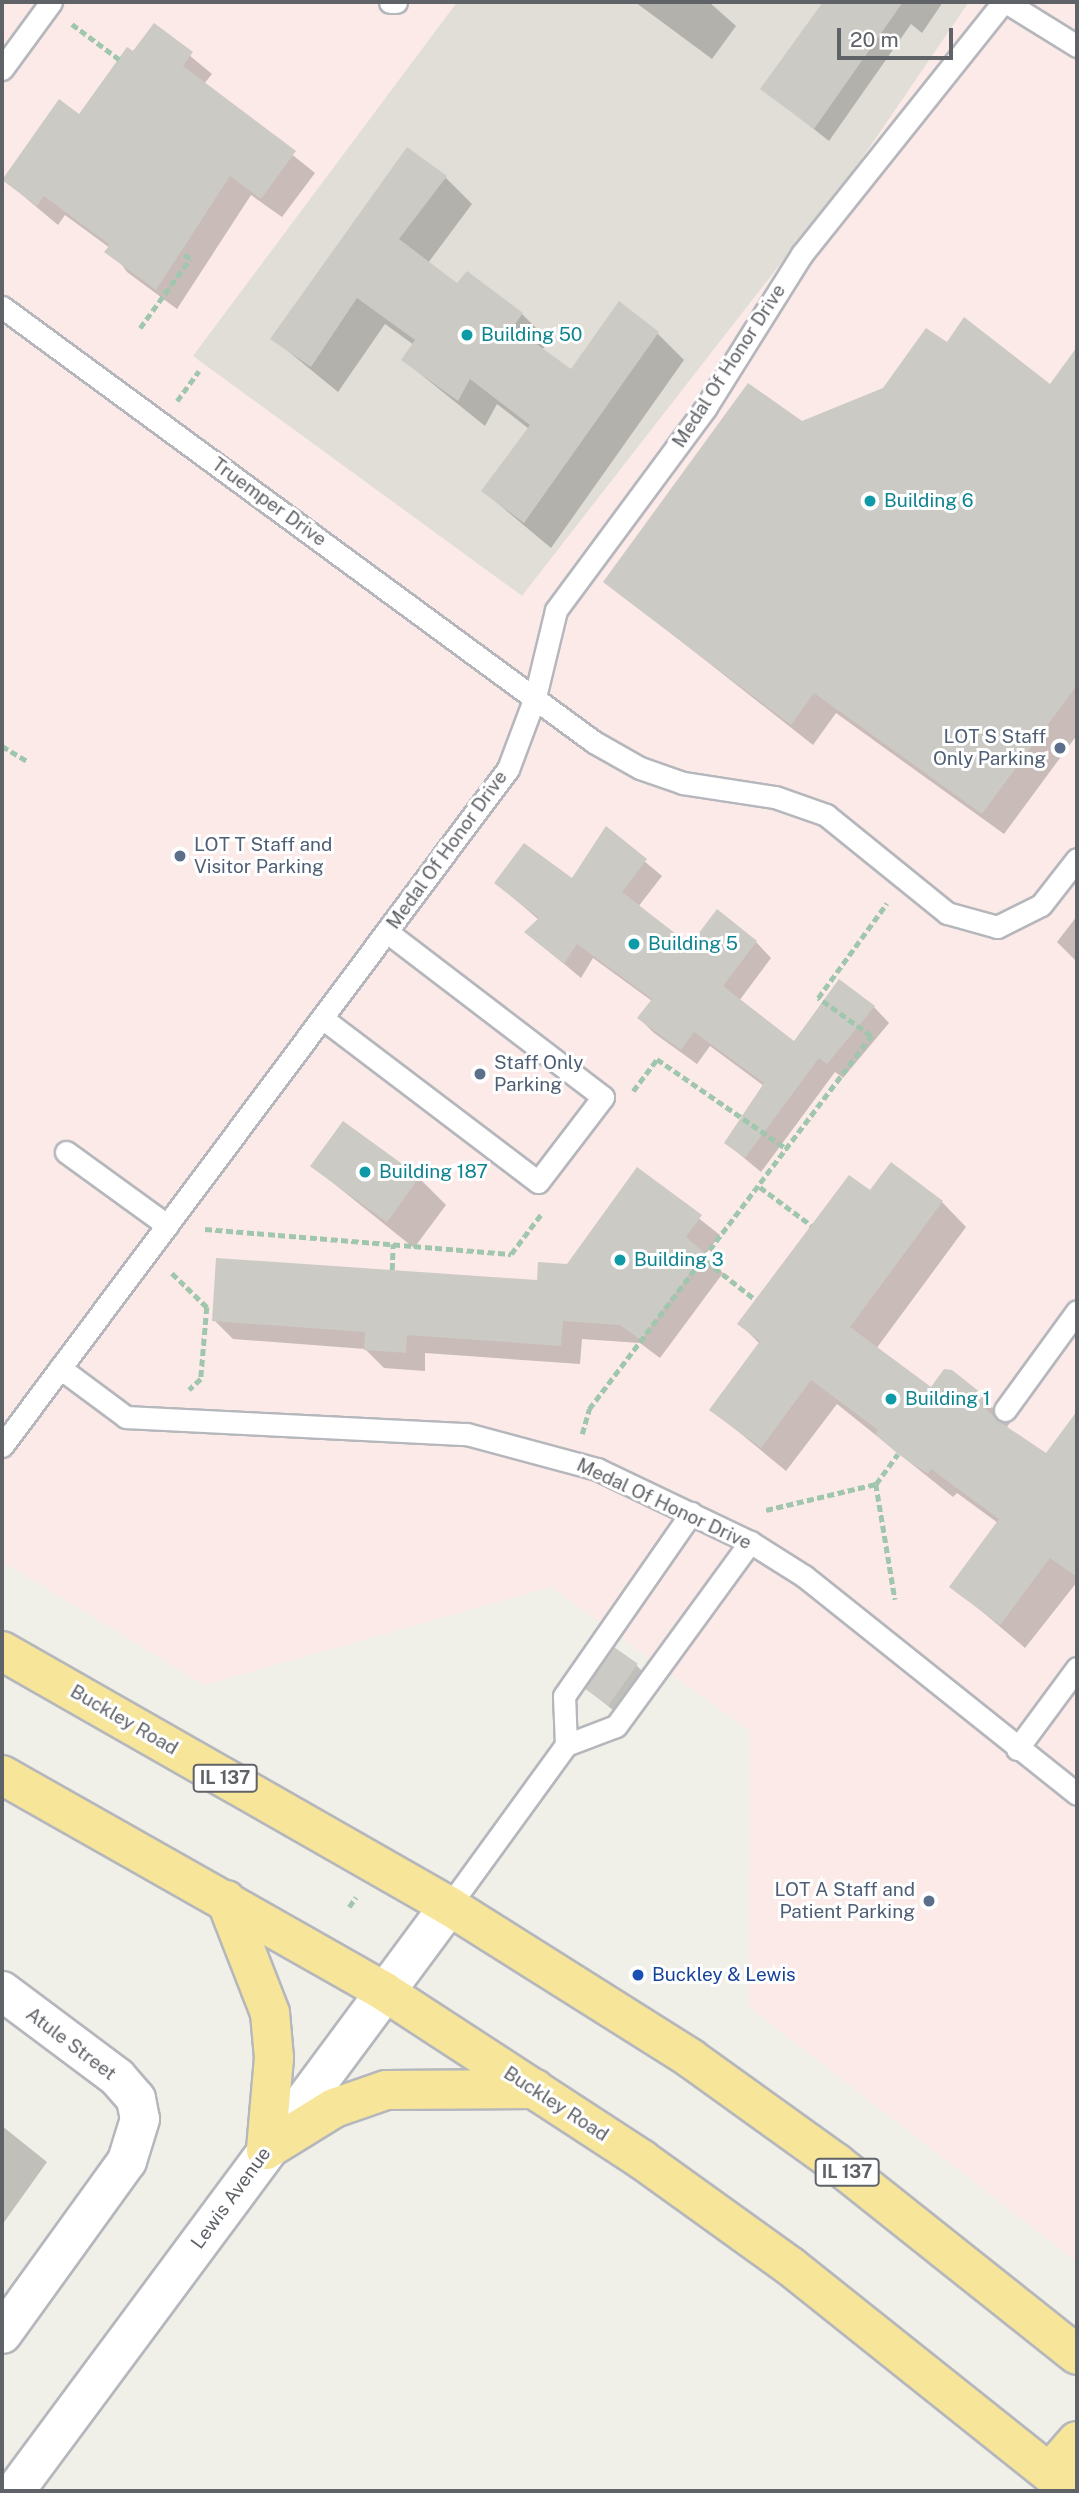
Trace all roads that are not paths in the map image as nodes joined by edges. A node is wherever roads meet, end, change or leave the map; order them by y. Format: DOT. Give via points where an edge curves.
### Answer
graph roads {
  1 [pos="51,2"];
  2 [pos="390,2"];
  3 [pos="396,2"];
  4 [pos="1005,2"];
  5 [pos="1077,46"];
  6 [pos="2,69"];
  7 [pos="2,307"];
  8 [pos="535,697"];
  9 [pos="1077,859"];
  10 [pos="387,932"];
  11 [pos="322,1018"];
  12 [pos="66,1152"];
  13 [pos="167,1225"];
  14 [pos="1077,1311"];
  15 [pos="60,1368"];
  16 [pos="1005,1410"];
  17 [pos="2,1446"];
  18 [pos="691,1513"];
  19 [pos="750,1542"];
  20 [pos="2,1651"];
  21 [pos="1077,1668"];
  22 [pos="566,1745"];
  23 [pos="1017,1749"];
  24 [pos="2,1774"];
  25 [pos="1077,1794"];
  26 [pos="226,1900"];
  27 [pos="449,1906"];
  28 [pos="2,1992"];
  29 [pos="385,1992"];
  30 [pos="535,2089"];
  31 [pos="266,2150"];
  32 [pos="2,2333"];
  33 [pos="1077,2355"];
  34 [pos="1077,2441"];
  35 [pos="1061,2482"];
  36 [pos="15,2491"];
  1 -- 6 [label="lane"];
  2 -- 3 [label="lane"];
  4 -- 5 [label="lane"];
  4 -- 8 [label="lane, Medal Of Honor Drive" via="802,254 706,407 556,610"];
  7 -- 8 [label="lane, Truemper Drive"];
  8 -- 9 [label="lane, Truemper Drive" via="640,768 683,783 775,797 826,815 947,913 972,922 997,927 1021,919"];
  8 -- 10 [label="lane, Medal Of Honor Drive" via="508,769"];
  10 -- 11 [label="lane, Medal Of Honor Drive"];
  10 -- 11 [label="lane" via="603,1097 538,1182"];
  11 -- 13 [label="lane, Medal Of Honor Drive"];
  12 -- 13 [label="lane"];
  13 -- 15 [label="lane, Medal Of Honor Drive"];
  14 -- 16 [label="lane"];
  15 -- 17 [label="lane, Medal Of Honor Drive"];
  15 -- 18 [label="lane, Medal Of Honor Drive" via="126,1417 467,1434 597,1469"];
  18 -- 19 [label="lane, Medal Of Honor Drive"];
  18 -- 22 [label="lane" via="564,1696"];
  19 -- 22 [label="lane" via="616,1726"];
  19 -- 23 [label="lane, Medal Of Honor Drive" via="847,1606"];
  20 -- 27 [label="highway, Buckley Road / IL 137"];
  21 -- 23 [label="lane"];
  22 -- 27 [label="lane"];
  23 -- 25 [label="lane, Medal Of Honor Drive"];
  24 -- 26 [label="highway, Buckley Road"];
  26 -- 29 [label="highway, Buckley Road"];
  26 -- 31 [label="highway" via="270,2013 274,2058"];
  27 -- 29 [label="main road, Lewis Avenue"];
  27 -- 33 [label="highway, Buckley Road / IL 137" via="713,2075 836,2163"];
  28 -- 32 [label="main road, Atule Street" via="88,2054 135,2099 140,2119 127,2161"];
  29 -- 30 [label="highway, Buckley Road"];
  29 -- 31 [label="main road, Lewis Avenue"];
  30 -- 31 [label="highway" via="386,2090 334,2108"];
  30 -- 35 [label="highway, Buckley Road" via="790,2266"];
  31 -- 36 [label="main road, Lewis Avenue"];
  34 -- 35 [label="highway"];
}
